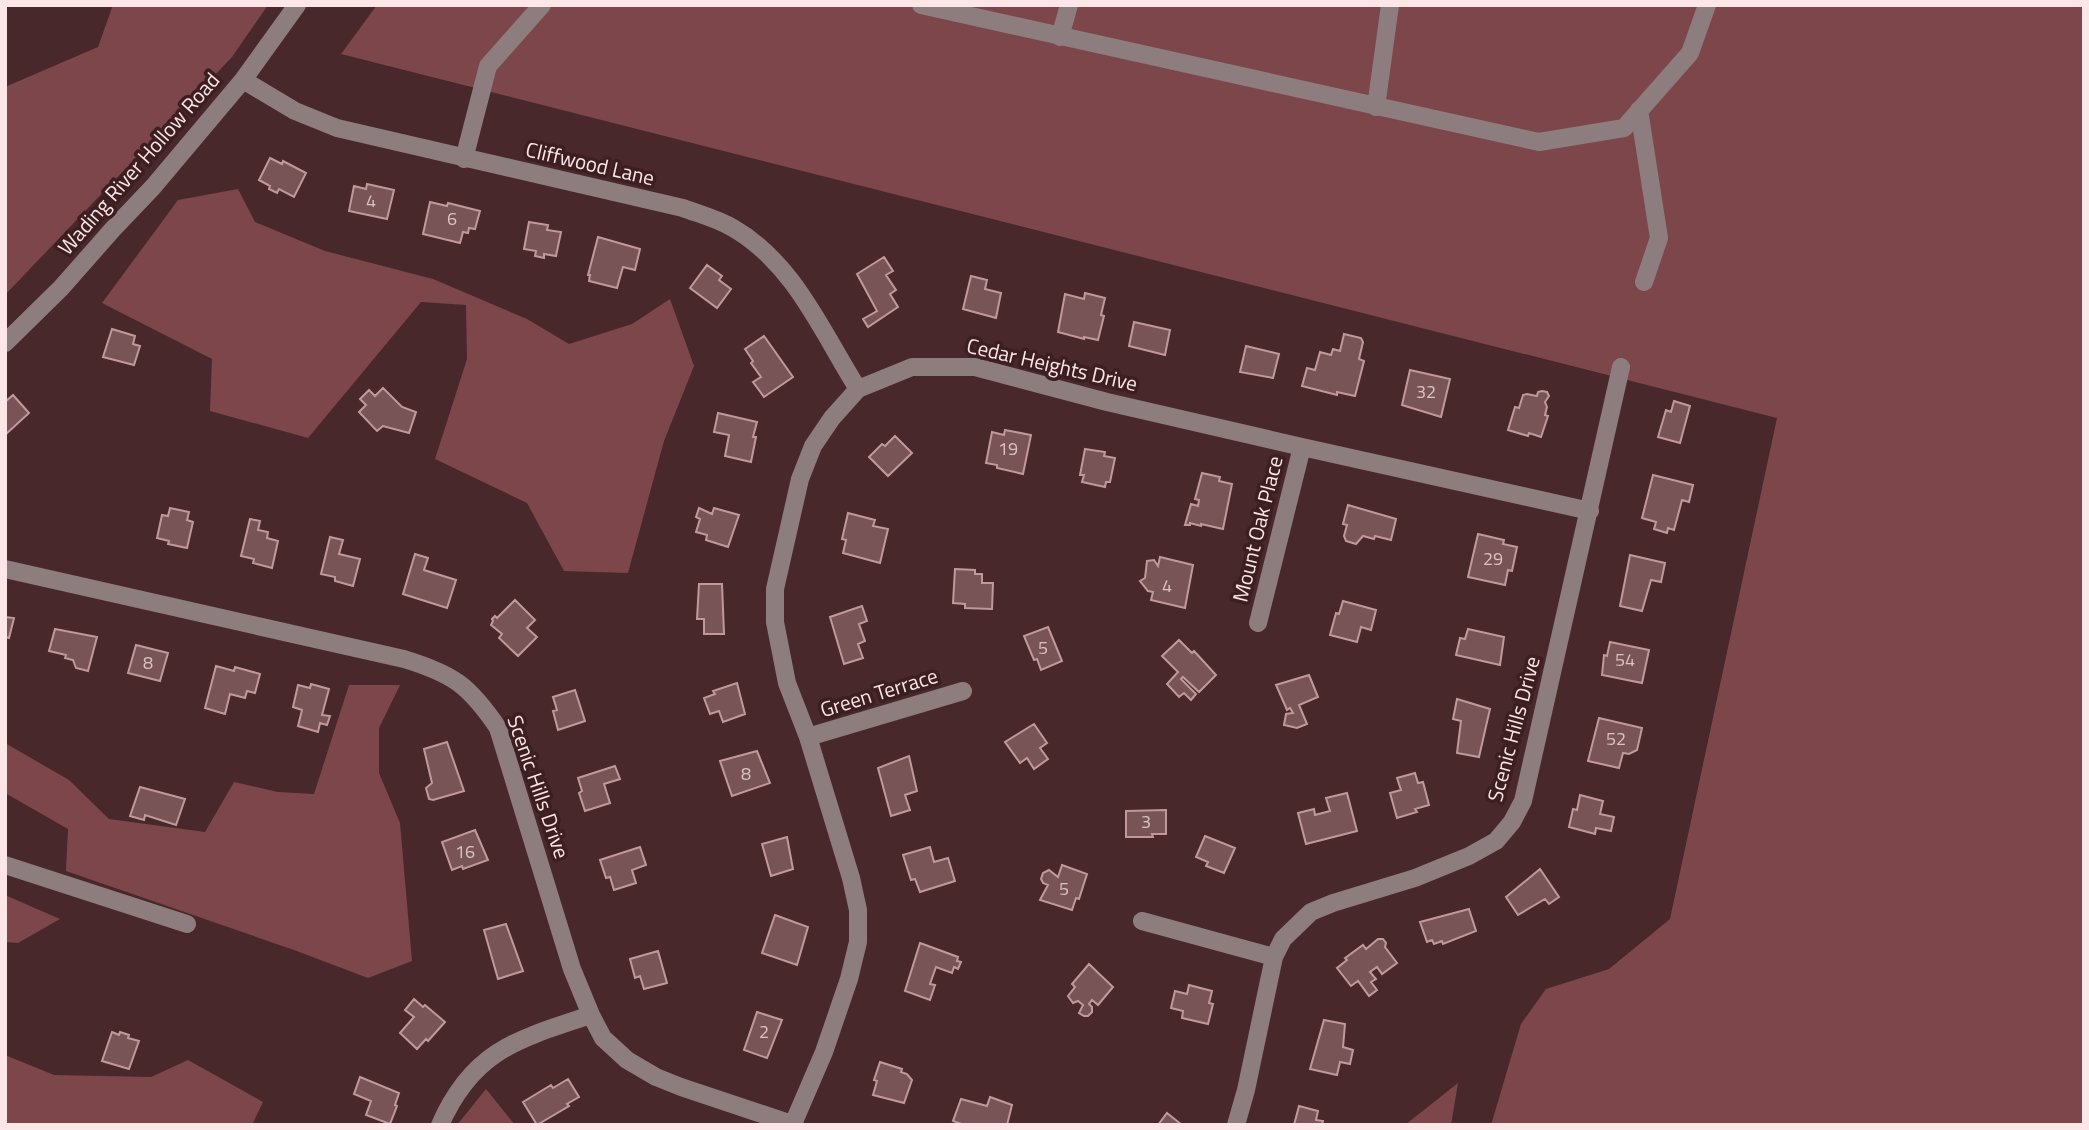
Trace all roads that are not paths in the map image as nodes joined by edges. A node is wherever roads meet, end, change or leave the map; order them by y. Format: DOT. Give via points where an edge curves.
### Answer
graph roads {
  1 [pos="297,5"];
  2 [pos="542,5"];
  3 [pos="921,5"];
  4 [pos="1069,5"];
  5 [pos="1390,5"];
  6 [pos="1707,5"];
  7 [pos="1060,37"];
  8 [pos="243,80"];
  9 [pos="1376,107"];
  10 [pos="1639,110"];
  11 [pos="464,159"];
  12 [pos="1644,282"];
  13 [pos="5,344"];
  14 [pos="1621,367"];
  15 [pos="858,389"];
  16 [pos="1302,447"];
  17 [pos="1590,511"];
  18 [pos="5,569"];
  19 [pos="1258,623"];
  20 [pos="963,691"];
  21 [pos="808,737"];
  22 [pos="5,865"];
  23 [pos="1142,921"];
  24 [pos="187,924"];
  25 [pos="1274,957"];
  26 [pos="591,1016"];
  27 [pos="794,1124"];
  28 [pos="440,1125"];
  29 [pos="1236,1125"];
  1 -- 8 [label="street, Wading River Hollow Road"];
  2 -- 11 [label="street" via="488,66"];
  3 -- 7 [label="street"];
  4 -- 7 [label="street"];
  5 -- 9 [label="street"];
  6 -- 10 [label="street" via="1690,52"];
  7 -- 9 [label="street"];
  8 -- 11 [label="street, Cliffwood Lane" via="295,111 337,128"];
  8 -- 13 [label="street, Wading River Hollow Road" via="153,187"];
  9 -- 10 [label="street" via="1539,142 1623,128"];
  10 -- 12 [label="street" via="1660,238"];
  11 -- 15 [label="street, Cliffwood Lane" via="682,208 730,225 773,257 802,294"];
  14 -- 17 [label="street, Scenic Hills Drive"];
  15 -- 16 [label="street, Cedar Heights Drive" via="912,366 975,367"];
  15 -- 21 [label="street, Cedar Heights Drive" via="831,418 808,457 775,589 775,622 787,683"];
  16 -- 17 [label="street, Cedar Heights Drive"];
  16 -- 19 [label="street, Mount Oak Place"];
  17 -- 25 [label="street, Scenic Hills Drive" via="1530,776 1512,822 1496,841 1469,856 1311,912 1283,939"];
  18 -- 26 [label="street, Scenic Hills Drive" via="404,659 439,670 464,686 498,728 572,969"];
  20 -- 21 [label="street, Green Terrace"];
  21 -- 27 [label="street, Cedar Heights Drive" via="850,878 858,911 858,942 824,1052"];
  22 -- 24 [label="street"];
  23 -- 25 [label="street"];
  25 -- 29 [label="street, Scenic Hills Drive"];
  26 -- 27 [label="street, Scenic Hills Drive" via="603,1038 656,1077"];
  26 -- 28 [label="street" via="493,1053 455,1094"];
}
